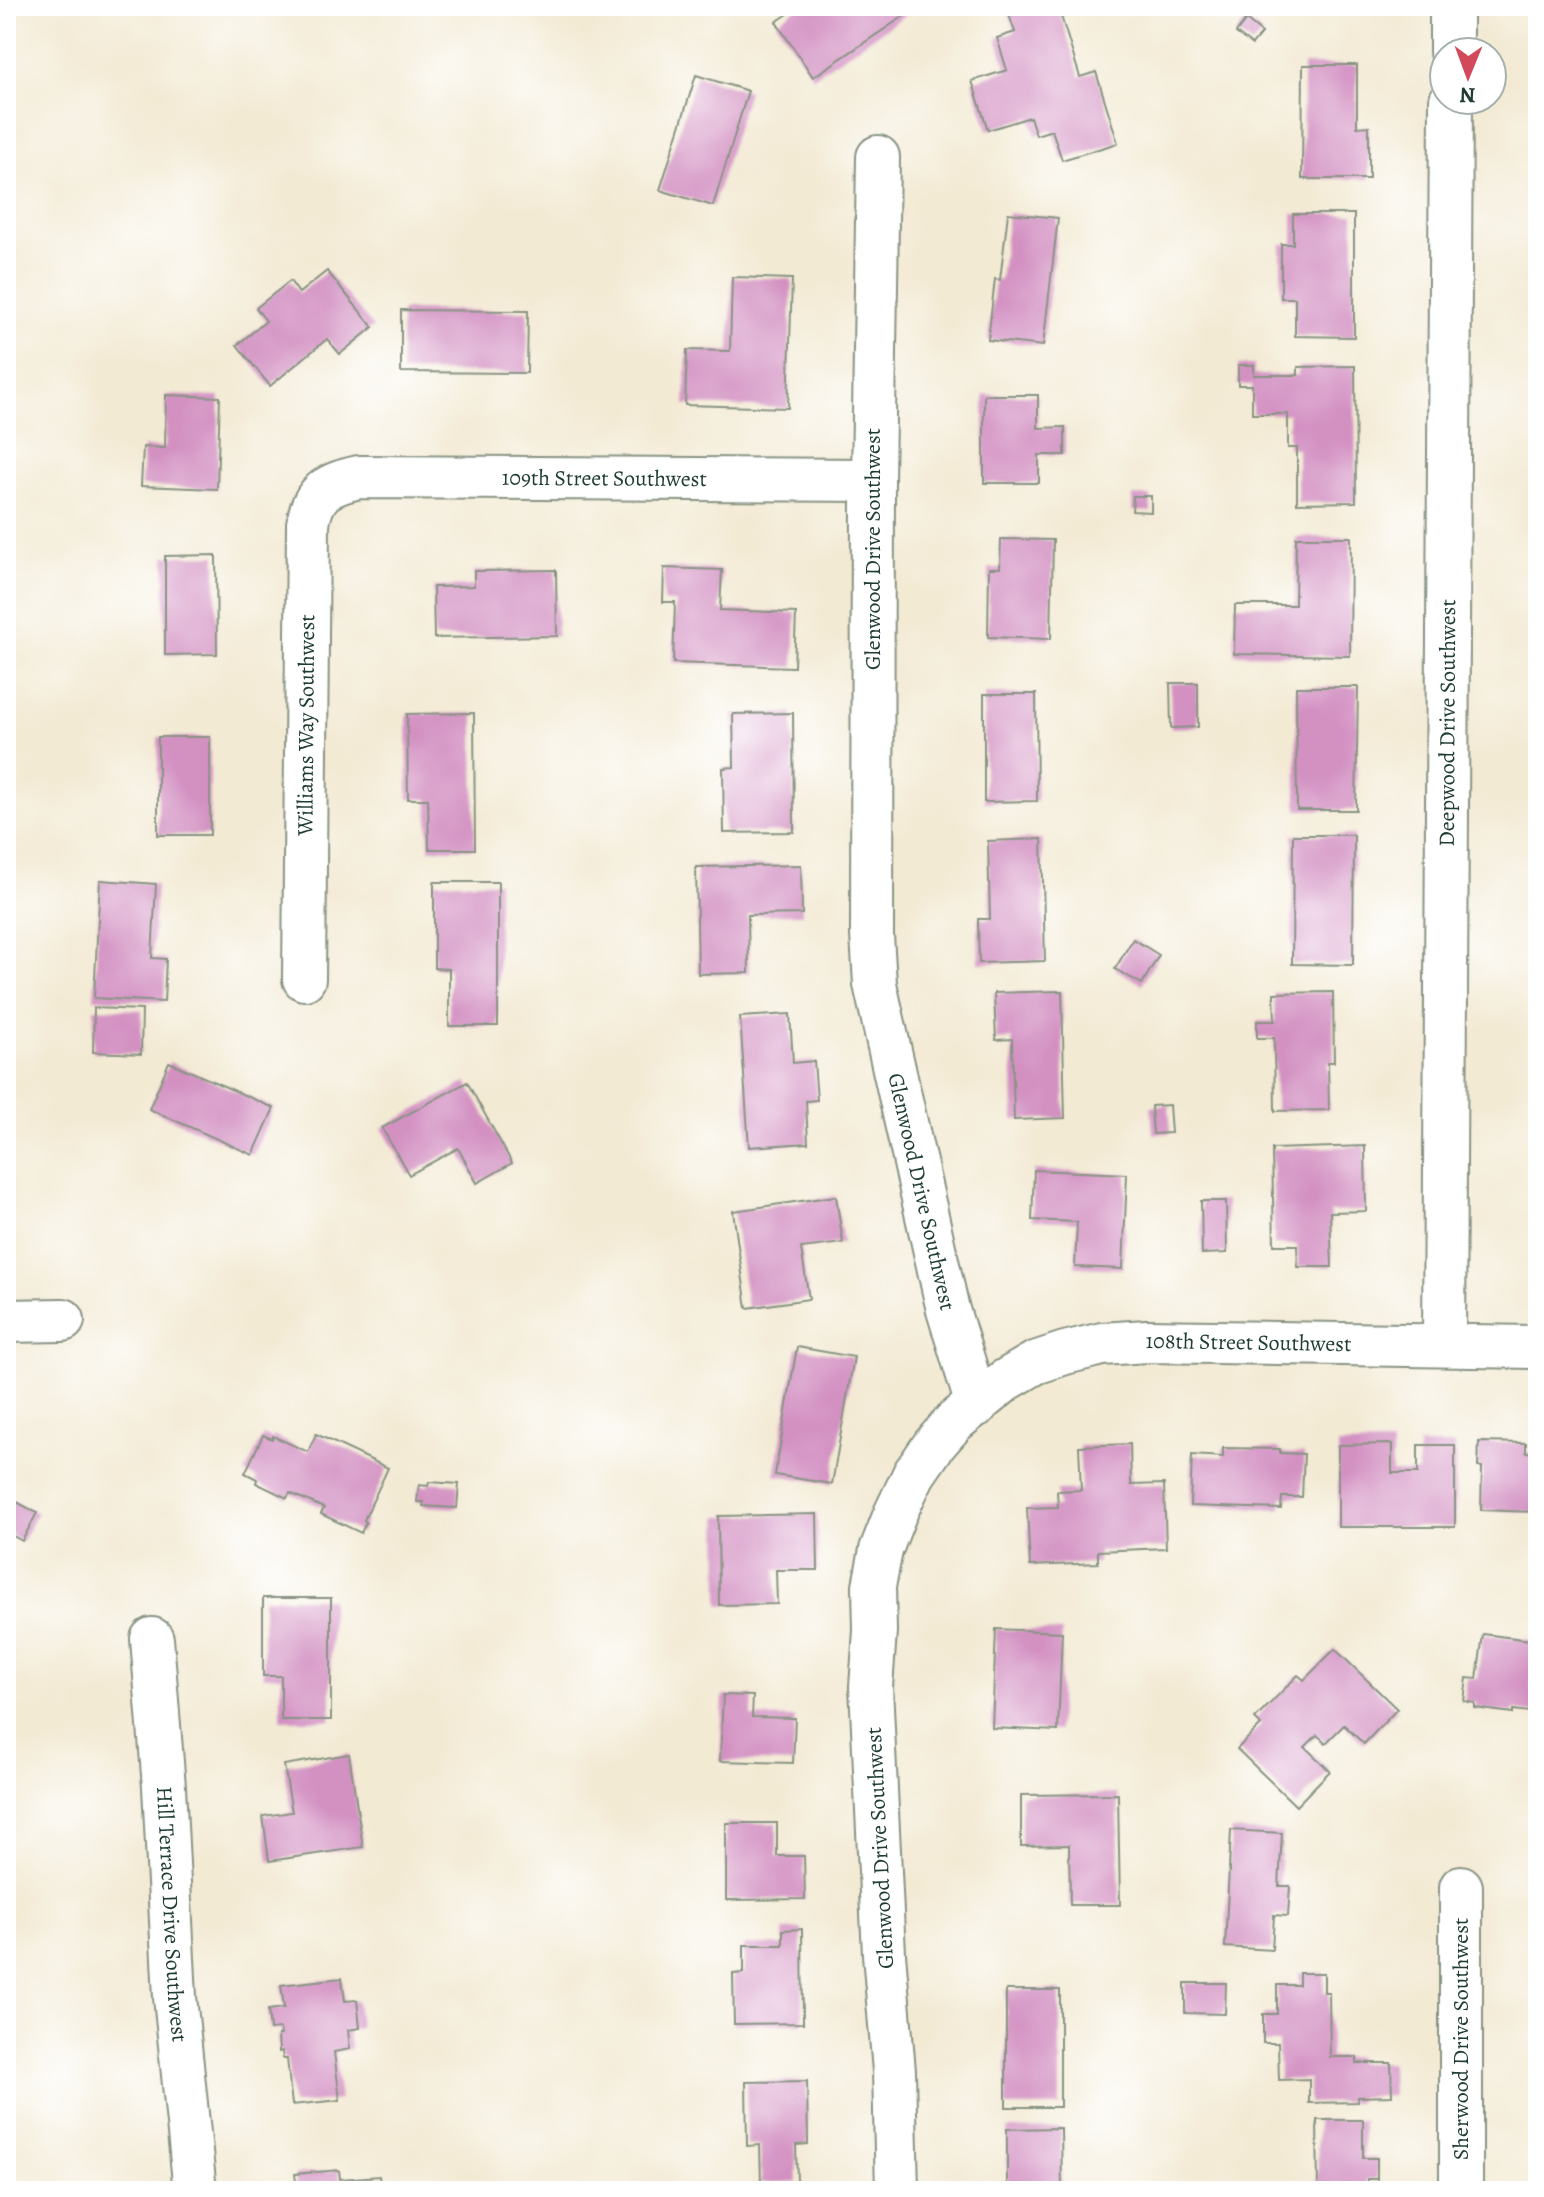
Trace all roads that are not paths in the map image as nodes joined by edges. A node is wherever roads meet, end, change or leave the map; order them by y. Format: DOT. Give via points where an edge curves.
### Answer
graph roads {
  1 [pos="1451,6"];
  2 [pos="1451,36"];
  3 [pos="1451,116"];
  4 [pos="878,157"];
  5 [pos="873,480"];
  6 [pos="336,482"];
  7 [pos="304,979"];
  8 [pos="63,1320"];
  9 [pos="6,1321"];
  10 [pos="1444,1345"];
  11 [pos="1538,1347"];
  12 [pos="977,1405"];
  13 [pos="152,1639"];
  14 [pos="1461,1887"];
  15 [pos="195,2191"];
  16 [pos="897,2191"];
  17 [pos="1461,2191"];
  1 -- 2 [label="street"];
  3 -- 10 [label="street, Deepwood Drive Southwest"];
  4 -- 5 [label="street, Glenwood Drive Southwest"];
  5 -- 6 [label="street, 109th Street Southwest" via="359,477"];
  5 -- 12 [label="street, Glenwood Drive Southwest" via="875,984 948,1310"];
  6 -- 7 [label="street, Williams Way Southwest" via="317,496 308,524"];
  8 -- 9 [label="street"];
  10 -- 11 [label="street, 108th Street Southwest"];
  10 -- 12 [label="street, 108th Street Southwest" via="1102,1344 1035,1363"];
  12 -- 16 [label="street, Glenwood Drive Southwest" via="954,1422 914,1474 881,1550 874,1586 871,1687"];
  13 -- 15 [label="street, Hill Terrace Drive Southwest" via="175,1997"];
  14 -- 17 [label="street, Sherwood Drive Southwest"];
}
